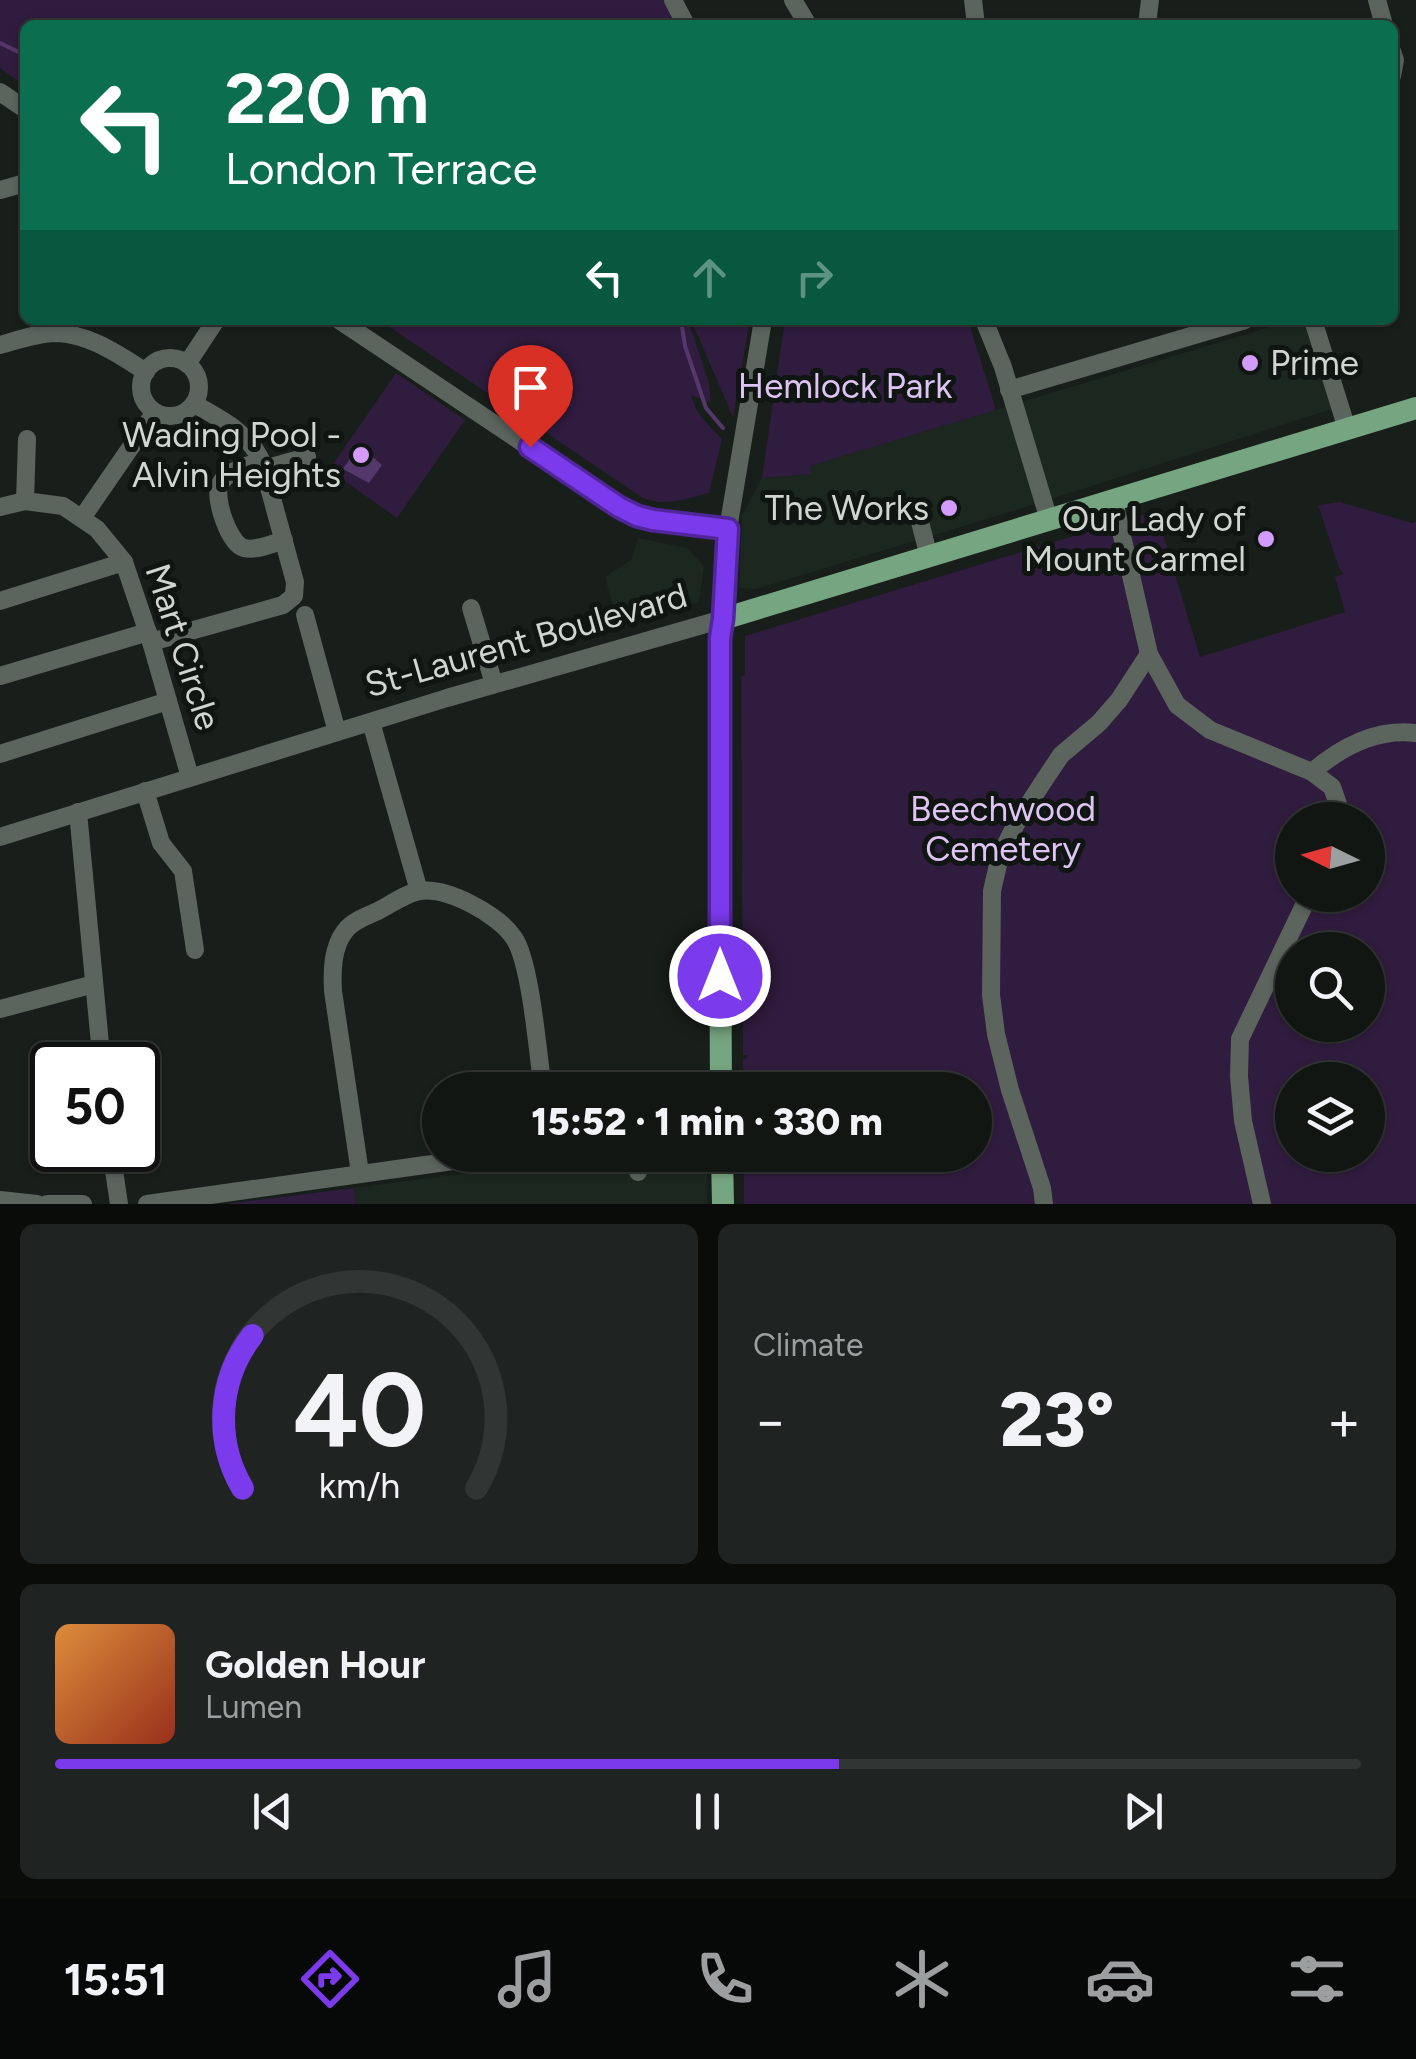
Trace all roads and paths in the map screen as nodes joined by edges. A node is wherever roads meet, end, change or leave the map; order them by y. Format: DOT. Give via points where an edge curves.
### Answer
graph roads {
  1 [pos="213,325"];
  2 [pos="346,325"];
  3 [pos="761,325"];
  4 [pos="986,325"];
  5 [pos="1228,325"];
  6 [pos="1314,325"];
  7 [pos="0,345"];
  8 [pos="187,364"];
  9 [pos="146,372"];
  10 [pos="1009,390"];
  11 [pos="194,404"];
  12 [pos="1416,408"];
  13 [pos="155,412"];
  14 [pos="1347,429"];
  15 [pos="27,438"];
  16 [pos="307,457"];
  17 [pos="263,465"];
  18 [pos="26,500"];
  19 [pos="1114,501"];
  20 [pos="0,507"];
  21 [pos="82,518"];
  22 [pos="919,518"];
  23 [pos="1048,520"];
  24 [pos="728,529"];
  25 [pos="284,540"];
  26 [pos="929,557"];
  27 [pos="124,562"];
  28 [pos="0,600"];
  29 [pos="471,608"];
  30 [pos="305,614"];
  31 [pos="723,619"];
  32 [pos="150,637"];
  33 [pos="1149,654"];
  34 [pos="0,676"];
  35 [pos="494,684"];
  36 [pos="168,702"];
  37 [pos="370,722"];
  38 [pos="337,732"];
  39 [pos="1416,733"];
  40 [pos="0,754"];
  41 [pos="1312,772"];
  42 [pos="190,778"];
  43 [pos="145,791"];
  44 [pos="1337,802"];
  45 [pos="78,812"];
  46 [pos="0,838"];
  47 [pos="419,891"];
  48 [pos="1301,912"];
  49 [pos="195,950"];
  50 [pos="94,984"];
  51 [pos="0,1010"];
  52 [pos="100,1042"];
  53 [pos="540,1072"];
  54 [pos="721,1072"];
  55 [pos="422,1165"];
  56 [pos="114,1172"];
  57 [pos="722,1172"];
  58 [pos="360,1173"];
  59 [pos="4,1201"];
  60 [pos="37,1204"];
  61 [pos="47,1204"];
  62 [pos="83,1204"];
  63 [pos="119,1204"];
  64 [pos="146,1204"];
  65 [pos="722,1204"];
  66 [pos="1044,1204"];
  67 [pos="1262,1204"];
  1 -- 8 [label="street"];
  2 -- 24 [label="street" via="619,507 653,520"];
  3 -- 24 [label="street"];
  4 -- 10 [label="street"];
  5 -- 10 [label="street"];
  6 -- 14 [label="street"];
  7 -- 9 [label="street" via="56,333 80,337"];
  8 -- 9 [label="street" via="166,358"];
  8 -- 11 [label="street" via="199,382"];
  9 -- 13 [label="street" via="141,389"];
  10 -- 23 [label="street"];
  11 -- 13 [label="street" via="174,416"];
  11 -- 17 [label="street" via="240,432"];
  12 -- 14 [label="main road, St-Laurent Boulevard"];
  13 -- 21 [label="street"];
  14 -- 19 [label="main road, St-Laurent Boulevard" via="1167,491"];
  15 -- 18 [label="street"];
  16 -- 17 [label="street"];
  17 -- 25 [label="street"];
  17 -- 25 [label="street" via="246,466 221,482 229,534 247,549"];
  18 -- 20 [label="street, Mart Circle"];
  18 -- 21 [label="street, Mart Circle" via="63,506"];
  19 -- 23 [label="main road, St-Laurent Boulevard"];
  19 -- 33 [label="street"];
  21 -- 27 [label="street, Mart Circle"];
  22 -- 26 [label="street"];
  23 -- 26 [label="main road, St-Laurent Boulevard"];
  24 -- 31 [label="street"];
  25 -- 32 [label="street" via="296,582 294,596 283,605"];
  26 -- 31 [label="main road, St-Laurent Boulevard"];
  27 -- 28 [label="street"];
  27 -- 32 [label="street, Mart Circle"];
  29 -- 35 [label="street"];
  30 -- 38 [label="street"];
  31 -- 35 [label="street, St-Laurent Boulevard"];
  31 -- 54 [label="main road"];
  32 -- 34 [label="street"];
  32 -- 36 [label="street, Mart Circle"];
  33 -- 41 [label="street" via="1177,704 1210,730"];
  33 -- 66 [label="street" via="1109,712 1061,754 1016,824 992,891 996,1034"];
  35 -- 37 [label="street, St-Laurent Boulevard"];
  36 -- 40 [label="street"];
  36 -- 42 [label="street, Mart Circle"];
  37 -- 38 [label="street, St-Laurent Boulevard"];
  37 -- 47 [label="street"];
  38 -- 42 [label="street, St-Laurent Boulevard"];
  39 -- 41 [label="street" via="1376,735"];
  41 -- 44 [label="street" via="1332,787"];
  42 -- 43 [label="street, St-Laurent Boulevard"];
  43 -- 45 [label="street, St-Laurent Boulevard"];
  43 -- 49 [label="street" via="161,843 183,871"];
  45 -- 46 [label="street, St-Laurent Boulevard"];
  45 -- 50 [label="street"];
  47 -- 53 [label="street" via="449,894 493,916 515,938"];
  47 -- 58 [label="street" via="345,930 335,954 333,991"];
  48 -- 67 [label="street" via="1240,1038 1243,1120"];
  50 -- 51 [label="street"];
  50 -- 52 [label="street"];
  55 -- 58 [label="street"];
  56 -- 63 [label="street"];
  57 -- 65 [label="main road"];
  58 -- 64 [label="street"];
  59 -- 60 [label="street"];
  61 -- 62 [label="street"];
}
